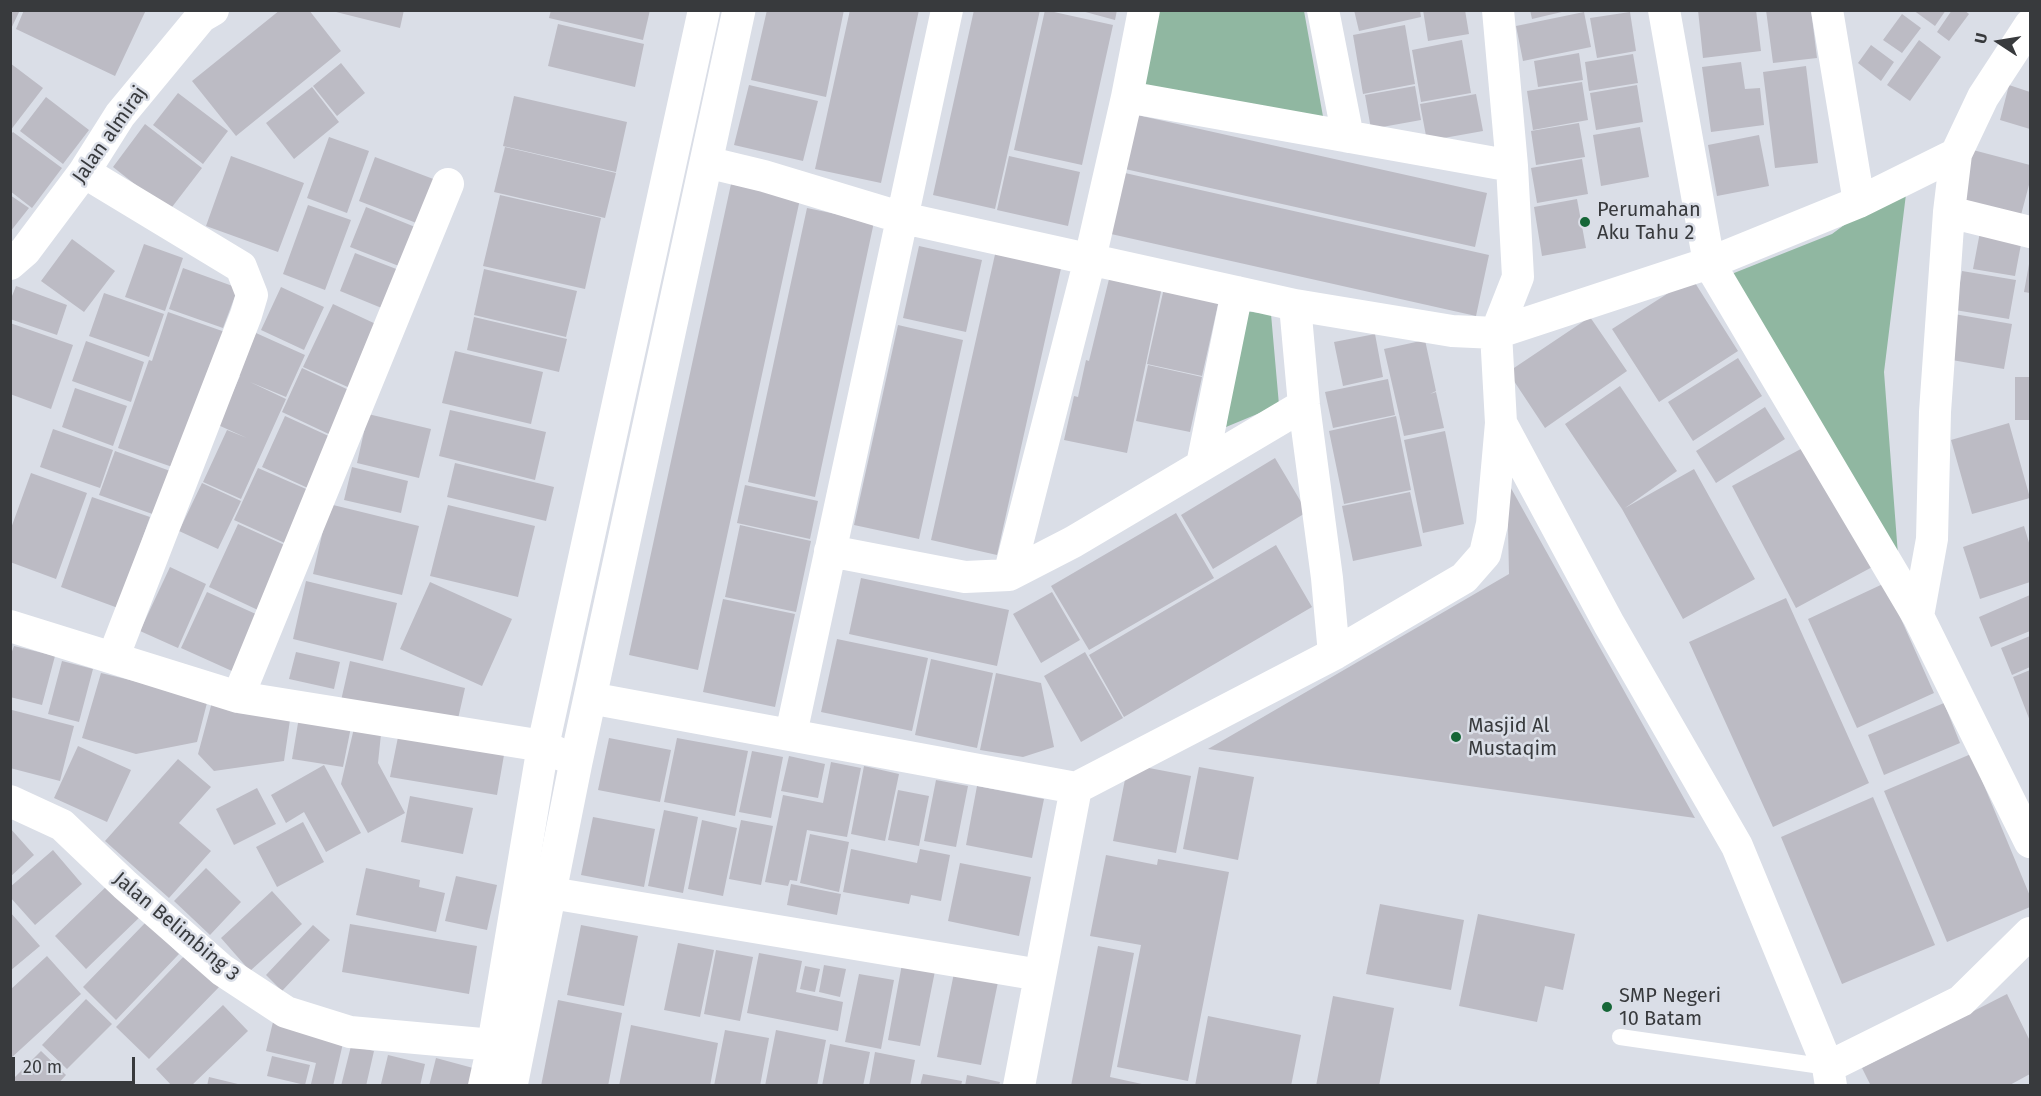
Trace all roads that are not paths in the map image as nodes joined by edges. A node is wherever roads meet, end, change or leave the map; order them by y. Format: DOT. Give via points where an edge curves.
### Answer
graph roads {
  1 [pos="704,10"];
  2 [pos="739,10"];
  3 [pos="947,10"];
  4 [pos="1144,10"];
  5 [pos="1323,10"];
  6 [pos="1498,10"];
  7 [pos="1664,10"];
  8 [pos="1827,10"];
  9 [pos="201,13"];
  10 [pos="2031,25"];
  11 [pos="1127,97"];
  12 [pos="1348,137"];
  13 [pos="1956,154"];
  14 [pos="706,162"];
  15 [pos="1512,166"];
  16 [pos="84,172"];
  17 [pos="448,184"];
  18 [pos="1859,202"];
  19 [pos="1949,212"];
  20 [pos="903,218"];
  21 [pos="2031,232"];
  22 [pos="1090,259"];
  23 [pos="10,264"];
  24 [pos="1709,264"];
  25 [pos="1237,292"];
  26 [pos="1295,305"];
  27 [pos="1496,333"];
  28 [pos="1304,405"];
  29 [pos="1502,423"];
  30 [pos="1202,465"];
  31 [pos="830,551"];
  32 [pos="1009,575"];
  33 [pos="1918,616"];
  34 [pos="10,626"];
  35 [pos="1334,654"];
  36 [pos="113,658"];
  37 [pos="238,698"];
  38 [pos="590,698"];
  39 [pos="791,734"];
  40 [pos="543,746"];
  41 [pos="576,762"];
  42 [pos="1076,788"];
  43 [pos="10,801"];
  44 [pos="2031,842"];
  45 [pos="551,893"];
  46 [pos="2031,933"];
  47 [pos="1040,975"];
  48 [pos="1620,1037"];
  49 [pos="493,1045"];
  50 [pos="1830,1076"];
  51 [pos="502,1084"];
  52 [pos="1019,1086"];
  1 -- 40 [label="street"];
  2 -- 14 [label="street"];
  3 -- 20 [label="street"];
  4 -- 11 [label="street"];
  5 -- 12 [label="street"];
  6 -- 15 [label="street"];
  7 -- 24 [label="street"];
  8 -- 18 [label="street"];
  9 -- 16 [label="street, Jalan almiraj" via="120,115"];
  10 -- 13 [label="street" via="1983,97"];
  11 -- 12 [label="street"];
  11 -- 22 [label="street"];
  12 -- 15 [label="street"];
  13 -- 18 [label="street"];
  13 -- 19 [label="street"];
  14 -- 20 [label="street"];
  14 -- 38 [label="street"];
  15 -- 27 [label="street" via="1518,277"];
  16 -- 23 [label="street, Jalan almiraj" via="25,251"];
  16 -- 36 [label="street" via="241,267 252,295"];
  17 -- 37 [label="street"];
  18 -- 24 [label="street"];
  19 -- 21 [label="street"];
  19 -- 33 [label="street" via="1935,412 1932,539"];
  20 -- 22 [label="street"];
  20 -- 31 [label="street"];
  22 -- 25 [label="street"];
  22 -- 32 [label="street"];
  24 -- 27 [label="street"];
  24 -- 33 [label="street"];
  25 -- 26 [label="street"];
  25 -- 30 [label="street"];
  26 -- 27 [label="street" via="1452,331"];
  26 -- 28 [label="street"];
  27 -- 29 [label="street"];
  28 -- 30 [label="street"];
  28 -- 35 [label="street" via="1328,578"];
  29 -- 35 [label="street" via="1492,524 1485,554 1464,578"];
  29 -- 50 [label="street" via="1609,624 1737,846"];
  30 -- 32 [label="street"];
  31 -- 32 [label="street" via="965,577"];
  31 -- 39 [label="street"];
  33 -- 44 [label="street"];
  34 -- 36 [label="street"];
  35 -- 42 [label="street"];
  36 -- 37 [label="street"];
  37 -- 40 [label="street"];
  38 -- 39 [label="street"];
  38 -- 41 [label="street"];
  39 -- 42 [label="street"];
  40 -- 41 [label="street"];
  40 -- 49 [label="street"];
  41 -- 45 [label="street"];
  42 -- 47 [label="street"];
  43 -- 49 [label="street, Jalan Belimbing 3" via="62,825 222,970 286,1012 350,1032"];
  45 -- 47 [label="street"];
  45 -- 51 [label="street"];
  46 -- 50 [label="street" via="1961,1001"];
  47 -- 52 [label="street"];
  48 -- 50 [label="lane"];
  49 -- 51 [label="street"];
}
